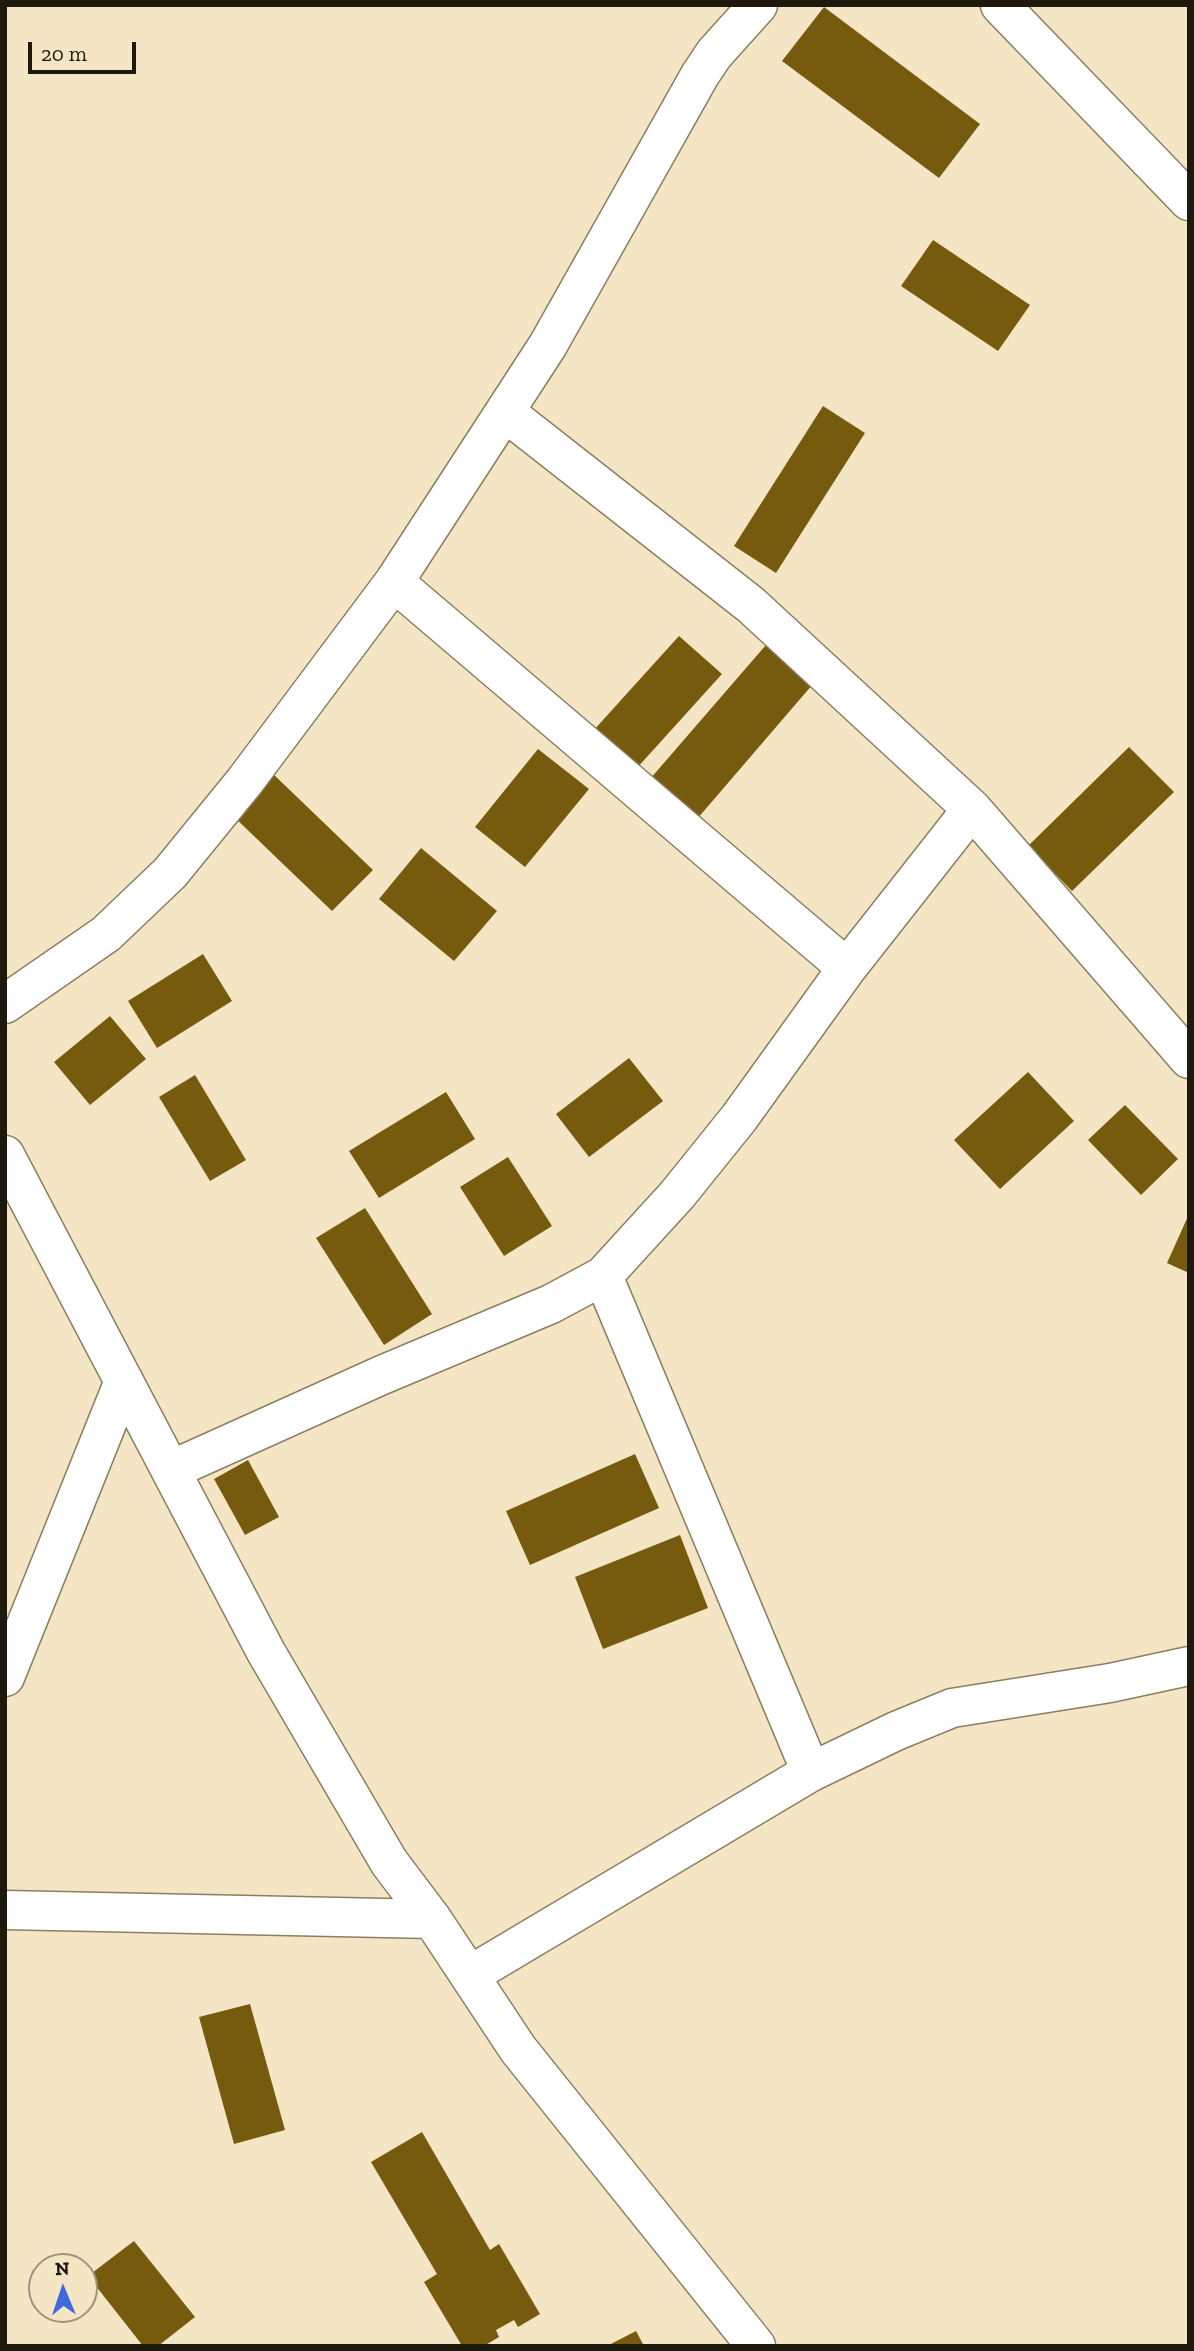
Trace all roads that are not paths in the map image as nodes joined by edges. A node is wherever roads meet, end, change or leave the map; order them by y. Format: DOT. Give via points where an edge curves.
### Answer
graph roads {
  1 [pos="758,5"];
  2 [pos="1000,5"];
  3 [pos="1189,201"];
  4 [pos="505,412"];
  5 [pos="394,582"];
  6 [pos="972,808"];
  7 [pos="847,968"];
  8 [pos="5,1004"];
  9 [pos="1189,1059"];
  10 [pos="5,1155"];
  11 [pos="603,1276"];
  12 [pos="124,1381"];
  13 [pos="171,1470"];
  14 [pos="1189,1666"];
  15 [pos="5,1677"];
  16 [pos="811,1772"];
  17 [pos="5,1910"];
  18 [pos="432,1919"];
  19 [pos="470,1975"];
  20 [pos="756,2346"];
  1 -- 4 [label="street" via="700,75 548,345"];
  2 -- 3 [label="street"];
  4 -- 5 [label="street"];
  4 -- 6 [label="street" via="751,605"];
  5 -- 7 [label="street"];
  5 -- 8 [label="street" via="170,873 106,934"];
  6 -- 7 [label="street"];
  6 -- 9 [label="street"];
  7 -- 11 [label="street" via="739,1118"];
  10 -- 12 [label="street"];
  11 -- 13 [label="street" via="551,1304"];
  11 -- 16 [label="street"];
  12 -- 13 [label="street"];
  12 -- 15 [label="street"];
  13 -- 18 [label="street" via="267,1652 389,1861"];
  14 -- 16 [label="street" via="952,1708"];
  16 -- 19 [label="street"];
  17 -- 18 [label="street"];
  18 -- 19 [label="street"];
  19 -- 20 [label="street" via="518,2049"];
}
